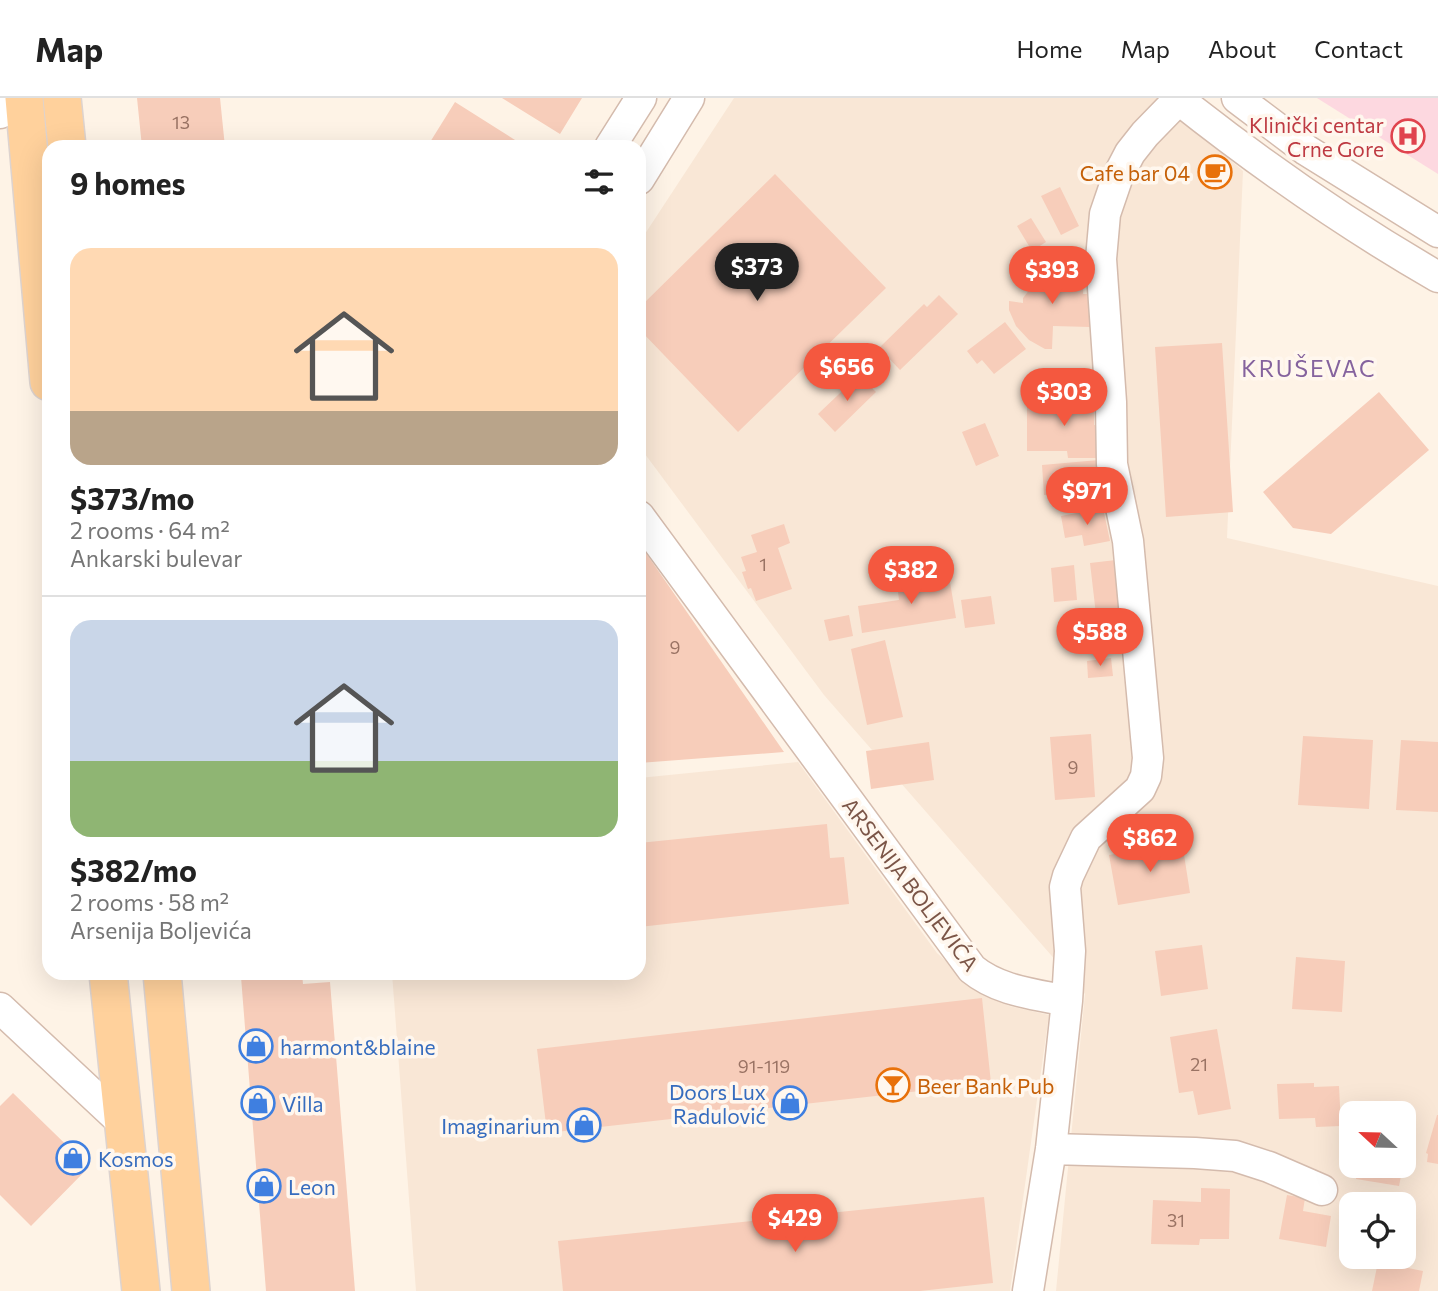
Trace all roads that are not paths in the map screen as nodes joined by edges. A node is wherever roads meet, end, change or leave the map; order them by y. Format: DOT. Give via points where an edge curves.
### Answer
graph roads {
  1 [pos="16,98"];
  2 [pos="24,98"];
  3 [pos="62,98"];
  4 [pos="641,98"];
  5 [pos="689,98"];
  6 [pos="1237,98"];
  7 [pos="1179,99"];
  8 [pos="0,113"];
  9 [pos="66,140"];
  10 [pos="614,140"];
  11 [pos="646,168"];
  12 [pos="1438,232"];
  13 [pos="1438,277"];
  14 [pos="42,302"];
  15 [pos="646,526"];
  16 [pos="109,980"];
  17 [pos="163,980"];
  18 [pos="1067,1001"];
  19 [pos="0,1008"];
  20 [pos="123,1124"];
  21 [pos="1051,1149"];
  22 [pos="1322,1190"];
  23 [pos="141,1291"];
  24 [pos="191,1291"];
  25 [pos="1028,1291"];
  1 -- 8 [label="street"];
  2 -- 14 [label="main road"];
  3 -- 9 [label="main road"];
  4 -- 10 [label="street"];
  5 -- 11 [label="street"];
  6 -- 12 [label="street" via="1306,150"];
  7 -- 13 [label="street" via="1289,184"];
  7 -- 18 [label="street" via="1130,153 1105,214 1101,259 1112,464 1128,541 1147,758 1140,789 1086,838 1068,876"];
  15 -- 18 [label="street, ARSENIJA BOLJEVIĆA" via="972,969 986,981"];
  16 -- 20 [label="main road"];
  17 -- 24 [label="main road"];
  18 -- 21 [label="street"];
  19 -- 20 [label="street"];
  20 -- 23 [label="main road"];
  21 -- 22 [label="street" via="1235,1156"];
  21 -- 25 [label="street"];
}
